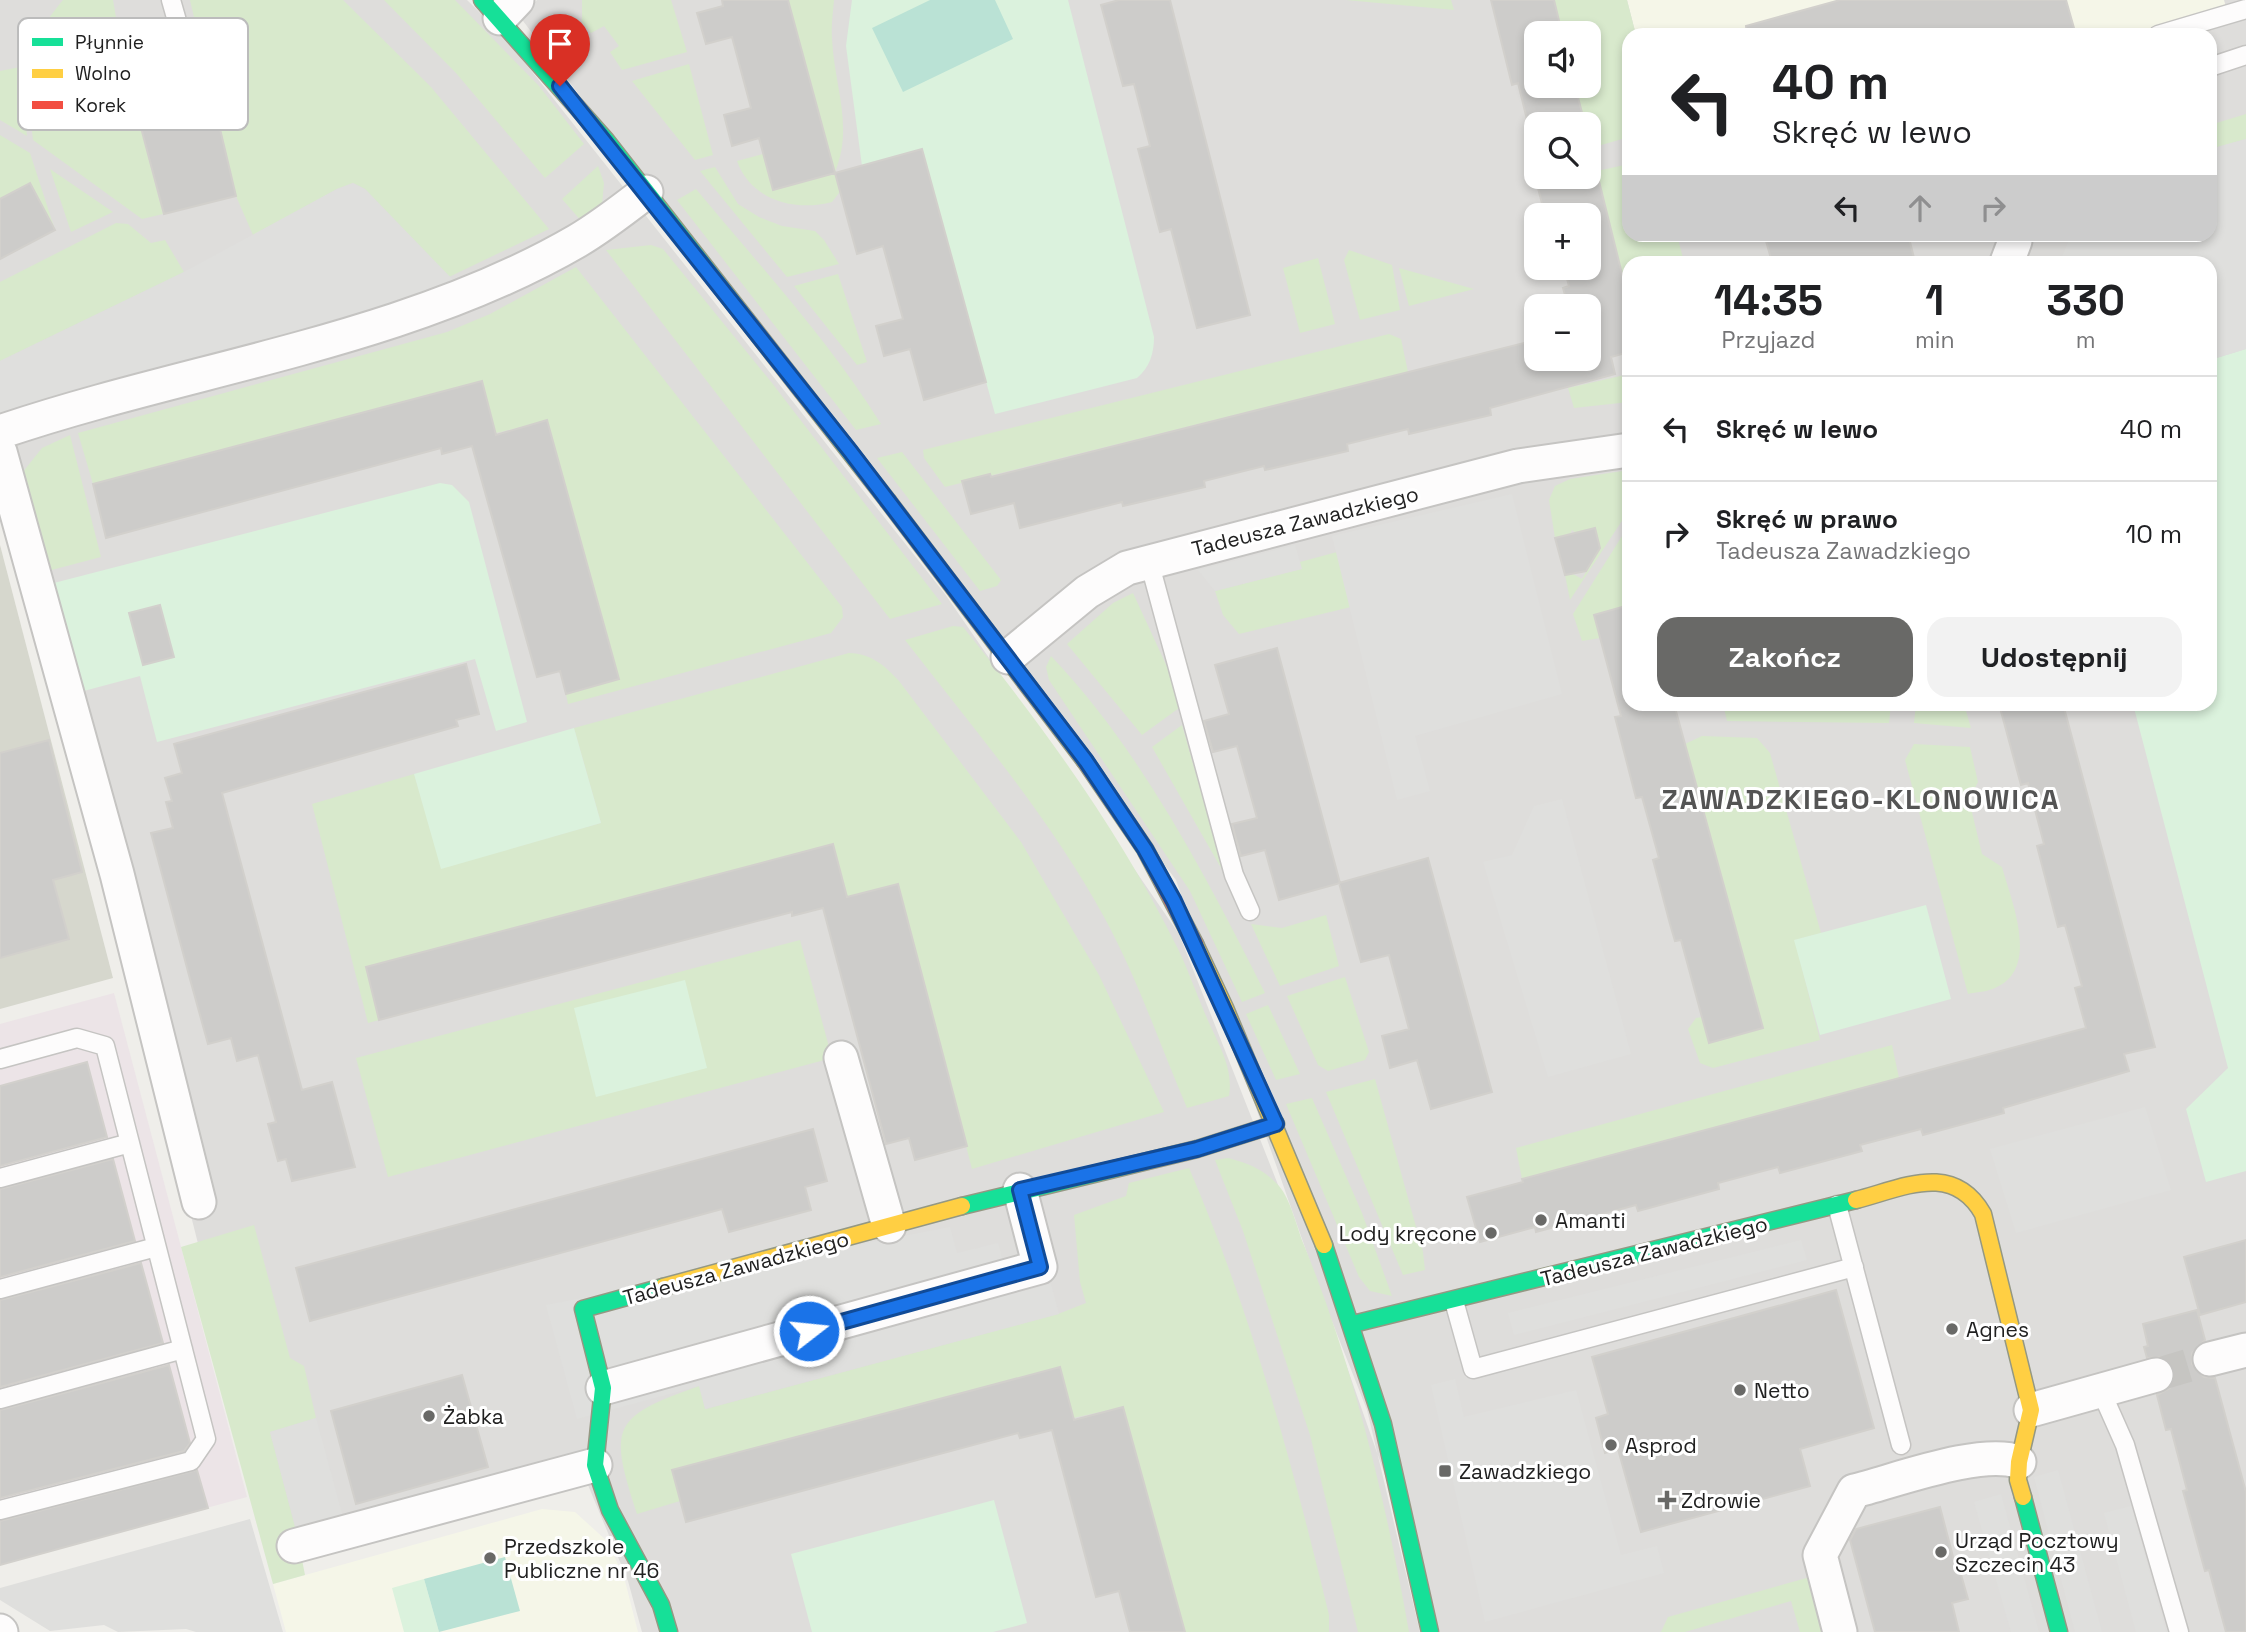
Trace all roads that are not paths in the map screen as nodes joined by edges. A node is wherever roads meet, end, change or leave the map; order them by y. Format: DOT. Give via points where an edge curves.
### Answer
graph roads {
  1 [pos="171,0"];
  2 [pos="500,6"];
  3 [pos="2246,9"];
  4 [pos="176,18"];
  5 [pos="2182,28"];
  6 [pos="2246,55"];
  7 [pos="2217,64"];
  8 [pos="646,192"];
  9 [pos="0,432"];
  10 [pos="1622,451"];
  11 [pos="0,452"];
  12 [pos="1149,561"];
  13 [pos="1008,657"];
  14 [pos="1250,911"];
  15 [pos="841,1058"];
  16 [pos="0,1059"];
  17 [pos="1276,1124"];
  18 [pos="130,1143"];
  19 [pos="0,1178"];
  20 [pos="1020,1190"];
  21 [pos="199,1202"];
  22 [pos="1837,1205"];
  23 [pos="889,1226"];
  24 [pos="156,1247"];
  25 [pos="1854,1267"];
  26 [pos="0,1289"];
  27 [pos="1454,1301"];
  28 [pos="1353,1324"];
  29 [pos="183,1349"];
  30 [pos="2246,1350"];
  31 [pos="2210,1359"];
  32 [pos="2156,1375"];
  33 [pos="603,1388"];
  34 [pos="2101,1391"];
  35 [pos="0,1399"];
  36 [pos="2031,1410"];
  37 [pos="1901,1445"];
  38 [pos="2018,1462"];
  39 [pos="595,1465"];
  40 [pos="0,1510"];
  41 [pos="294,1545"];
  42 [pos="669,1632"];
  43 [pos="1430,1632"];
  44 [pos="1840,1632"];
  45 [pos="2059,1632"];
  46 [pos="2179,1632"];
  1 -- 4 [label="lane"];
  2 -- 8 [label="street"];
  3 -- 5 [label="lane"];
  6 -- 7 [label="lane"];
  8 -- 9 [label="street" via="579,240 458,297 306,346"];
  8 -- 13 [label="street"];
  10 -- 12 [label="street, Tadeusza Zawadzkiego" via="1518,466"];
  11 -- 21 [label="street" via="117,874"];
  12 -- 13 [label="street, Tadeusza Zawadzkiego" via="1127,568 1087,592"];
  12 -- 14 [label="lane" via="1234,875"];
  13 -- 17 [label="street" via="1086,761 1157,870 1202,956"];
  15 -- 23 [label="street"];
  16 -- 18 [label="lane" via="77,1038 105,1046"];
  17 -- 20 [label="street, Tadeusza Zawadzkiego" via="1197,1149"];
  17 -- 28 [label="street"];
  18 -- 19 [label="lane"];
  18 -- 24 [label="lane"];
  20 -- 23 [label="street, Tadeusza Zawadzkiego"];
  20 -- 33 [label="street" via="1040,1267"];
  22 -- 25 [label="lane"];
  22 -- 27 [label="street, Tadeusza Zawadzkiego"];
  22 -- 36 [label="street, Tadeusza Zawadzkiego" via="1933,1181 1955,1183 1976,1201"];
  23 -- 33 [label="street, Tadeusza Zawadzkiego" via="583,1309"];
  24 -- 26 [label="lane"];
  24 -- 29 [label="lane"];
  25 -- 27 [label="lane" via="1473,1369"];
  25 -- 37 [label="lane"];
  27 -- 28 [label="street, Tadeusza Zawadzkiego"];
  28 -- 43 [label="street" via="1386,1435"];
  29 -- 35 [label="lane"];
  29 -- 40 [label="lane" via="206,1439 191,1461"];
  30 -- 31 [label="street"];
  32 -- 34 [label="street"];
  33 -- 39 [label="street"];
  34 -- 36 [label="street"];
  34 -- 46 [label="lane" via="2125,1445"];
  36 -- 38 [label="street"];
  38 -- 44 [label="street" via="2004,1456 1979,1459 1854,1491 1820,1555"];
  38 -- 45 [label="street" via="2018,1480"];
  39 -- 41 [label="street"];
  39 -- 42 [label="street" via="610,1510 661,1605"];
}
